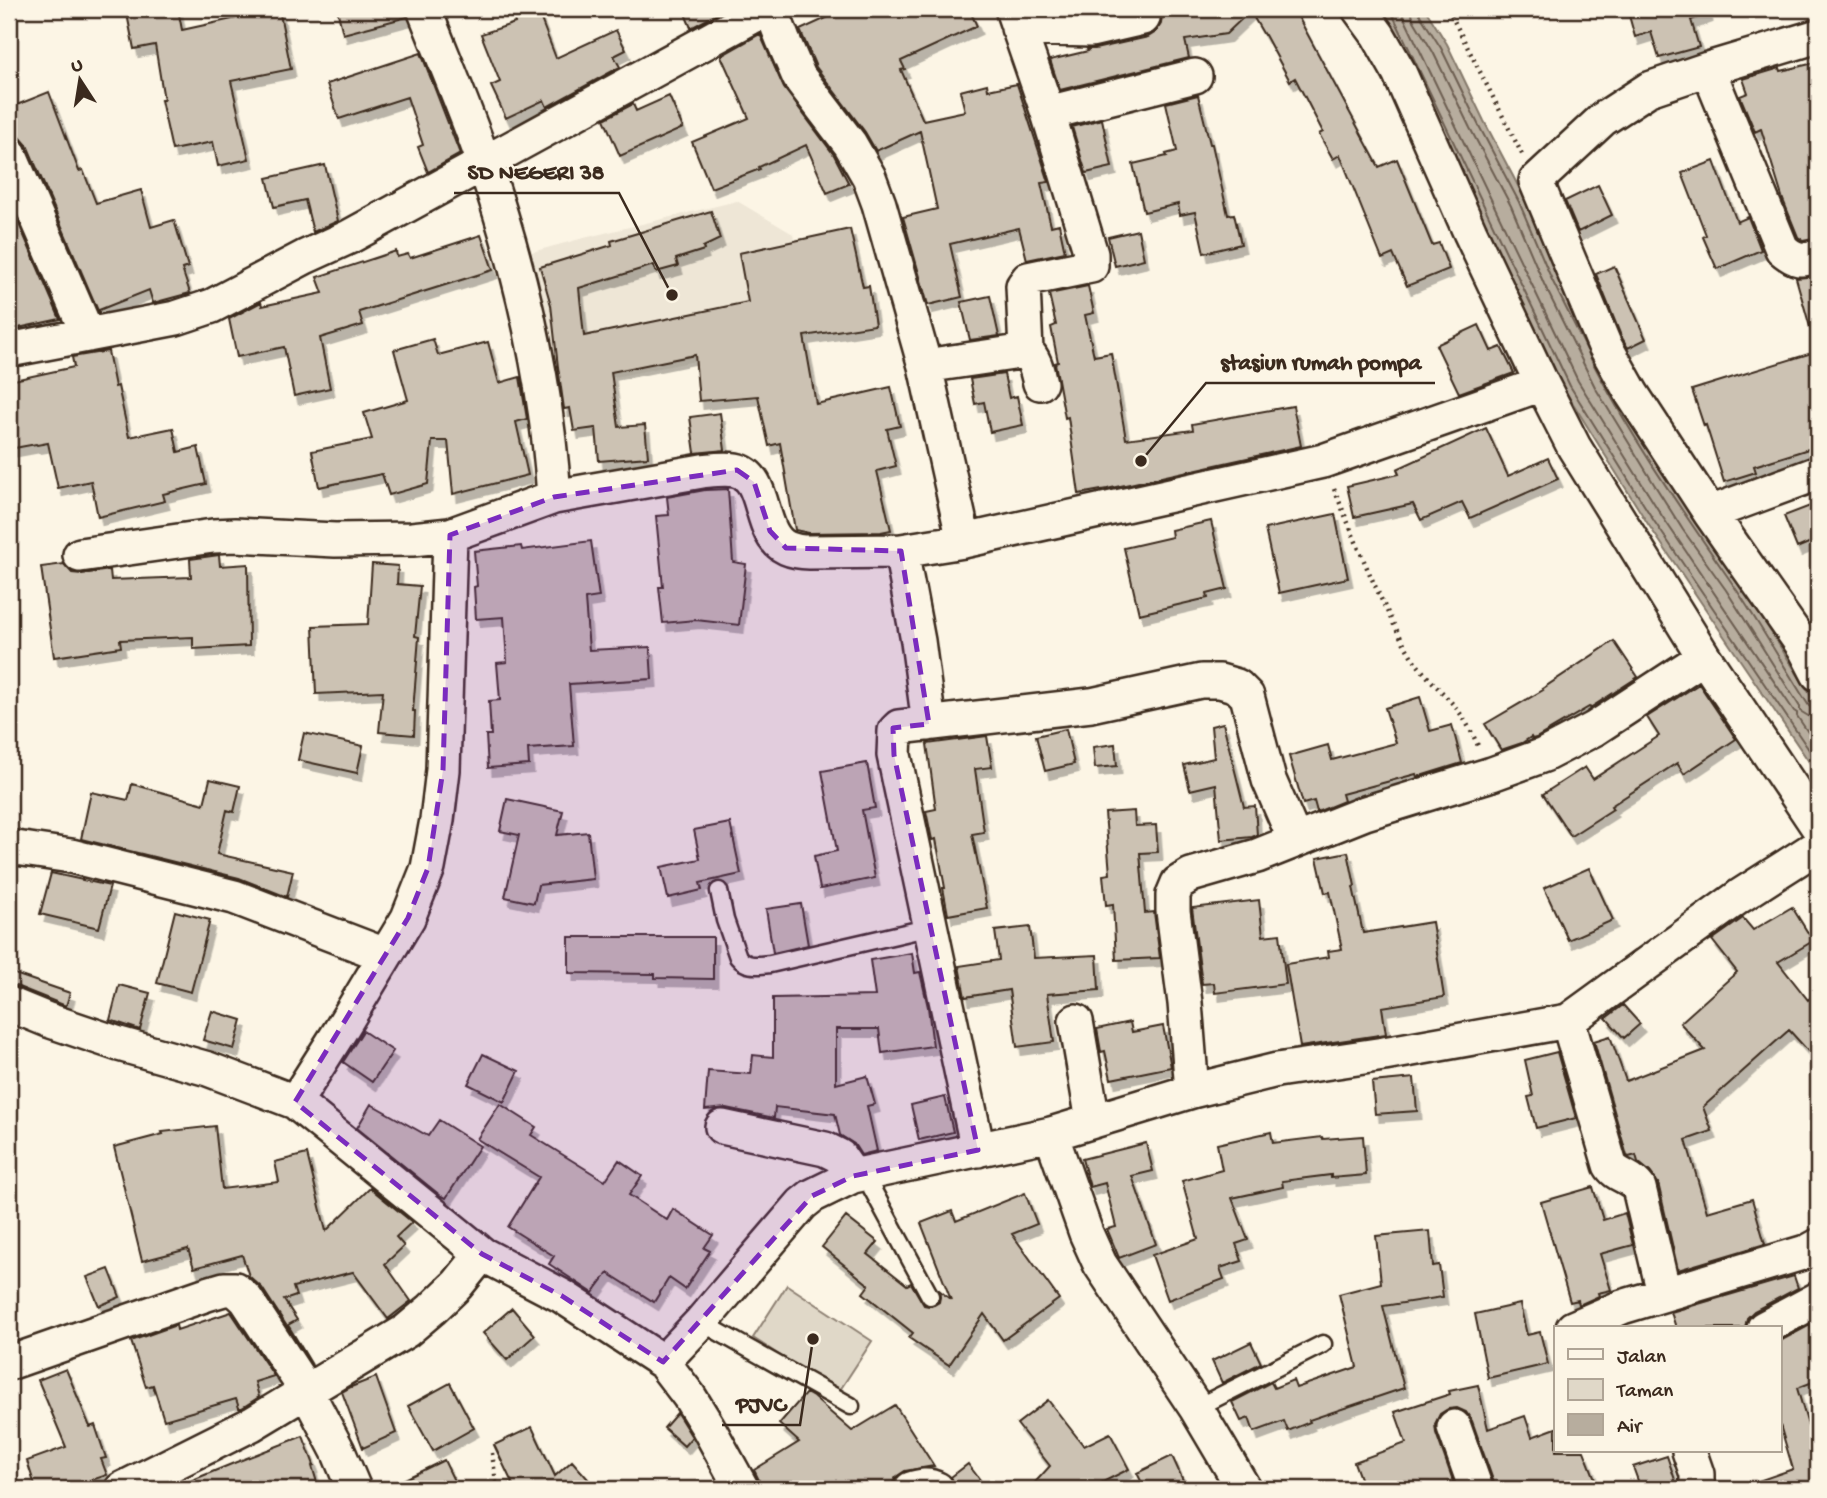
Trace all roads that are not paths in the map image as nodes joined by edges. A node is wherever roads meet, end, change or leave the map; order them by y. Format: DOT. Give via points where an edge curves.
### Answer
graph roads {
  1 [pos="424,9"];
  2 [pos="765,9"];
  3 [pos="771,9"];
  4 [pos="1359,9"];
  5 [pos="1015,18"];
  6 [pos="1143,18"];
  7 [pos="1818,36"];
  8 [pos="1708,69"];
  9 [pos="1195,76"];
  10 [pos="1048,113"];
  11 [pos="9,153"];
  12 [pos="484,163"];
  13 [pos="1818,256"];
  14 [pos="88,335"];
  15 [pos="11,345"];
  16 [pos="1026,351"];
  17 [pos="925,366"];
  18 [pos="1040,383"];
  19 [pos="1542,384"];
  20 [pos="1818,473"];
  21 [pos="554,497"];
  22 [pos="1710,513"];
  23 [pos="450,535"];
  24 [pos="964,541"];
  25 [pos="901,551"];
  26 [pos="80,555"];
  27 [pos="1813,655"];
  28 [pos="1704,657"];
  29 [pos="929,724"];
  30 [pos="1818,827"];
  31 [pos="1295,840"];
  32 [pos="1818,846"];
  33 [pos="9,847"];
  34 [pos="719,891"];
  35 [pos="931,927"];
  36 [pos="385,955"];
  37 [pos="9,1003"];
  38 [pos="1076,1021"];
  39 [pos="1568,1021"];
  40 [pos="1192,1091"];
  41 [pos="295,1102"];
  42 [pos="1093,1121"];
  43 [pos="722,1127"];
  44 [pos="1051,1134"];
  45 [pos="978,1150"];
  46 [pos="859,1175"];
  47 [pos="482,1254"];
  48 [pos="1815,1258"];
  49 [pos="1664,1293"];
  50 [pos="930,1296"];
  51 [pos="1818,1299"];
  52 [pos="1627,1317"];
  53 [pos="701,1322"];
  54 [pos="1583,1326"];
  55 [pos="1768,1326"];
  56 [pos="1323,1344"];
  57 [pos="663,1362"];
  58 [pos="9,1363"];
  59 [pos="307,1392"];
  60 [pos="851,1406"];
  61 [pos="1196,1408"];
  62 [pos="1454,1427"];
  63 [pos="1689,1452"];
  64 [pos="123,1489"];
  65 [pos="354,1489"];
  66 [pos="742,1489"];
  67 [pos="911,1489"];
  68 [pos="937,1489"];
  69 [pos="1244,1489"];
  70 [pos="1476,1489"];
  71 [pos="1698,1489"];
  1 -- 12 [label="street"];
  2 -- 12 [label="street"];
  3 -- 17 [label="street" via="799,77 869,177"];
  4 -- 19 [label="street" via="1399,72"];
  5 -- 6 [label="street" via="1091,30"];
  5 -- 10 [label="street"];
  7 -- 8 [label="street"];
  8 -- 13 [label="street" via="1782,249 1801,260"];
  8 -- 22 [label="street" via="1649,89 1624,104 1536,181 1604,344"];
  9 -- 10 [label="street"];
  10 -- 16 [label="street" via="1091,266 1028,279 1023,286"];
  11 -- 14 [label="street"];
  12 -- 14 [label="street" via="212,306"];
  12 -- 21 [label="street" via="518,275 542,383"];
  14 -- 15 [label="street"];
  16 -- 17 [label="street"];
  16 -- 18 [label="street"];
  17 -- 24 [label="street"];
  19 -- 24 [label="street" via="1323,461"];
  19 -- 28 [label="street" via="1574,447"];
  20 -- 22 [label="street"];
  21 -- 23 [label="street"];
  21 -- 25 [label="street" via="702,471 737,470 754,482 770,531 786,548"];
  22 -- 27 [label="street"];
  23 -- 26 [label="street" via="412,540 213,536"];
  23 -- 36 [label="street" via="443,769 437,820 428,867 408,918"];
  24 -- 25 [label="street"];
  25 -- 29 [label="street"];
  28 -- 30 [label="street"];
  28 -- 31 [label="street" via="1594,729 1544,755"];
  29 -- 31 [label="street" via="1091,705 1201,681 1237,686 1247,696 1269,780"];
  29 -- 35 [label="street" via="899,727 893,736"];
  31 -- 40 [label="street" via="1191,875 1175,888 1173,911"];
  32 -- 39 [label="street" via="1740,896"];
  33 -- 36 [label="street" via="71,856 234,897"];
  34 -- 35 [label="lane" via="738,957 750,965"];
  35 -- 45 [label="street"];
  36 -- 41 [label="street"];
  37 -- 41 [label="street"];
  38 -- 42 [label="street"];
  39 -- 40 [label="street" via="1277,1070"];
  39 -- 49 [label="street" via="1610,1165 1639,1188"];
  40 -- 42 [label="street"];
  41 -- 47 [label="street"];
  42 -- 44 [label="street"];
  43 -- 46 [label="street" via="825,1149"];
  44 -- 45 [label="street"];
  44 -- 61 [label="street" via="1100,1264"];
  45 -- 46 [label="street"];
  46 -- 50 [label="lane"];
  46 -- 53 [label="street" via="802,1204"];
  47 -- 57 [label="street" via="562,1296"];
  47 -- 59 [label="street" via="457,1285 407,1331"];
  48 -- 49 [label="street"];
  49 -- 52 [label="street"];
  51 -- 55 [label="street"];
  52 -- 54 [label="street"];
  53 -- 57 [label="street"];
  53 -- 60 [label="lane"];
  56 -- 61 [label="lane"];
  57 -- 66 [label="street" via="689,1396"];
  58 -- 59 [label="street" via="207,1294 234,1289 246,1299"];
  59 -- 64 [label="street"];
  59 -- 65 [label="street"];
  61 -- 69 [label="street"];
  62 -- 70 [label="street"];
  63 -- 71 [label="street"];
  67 -- 68 [label="street"];
}
